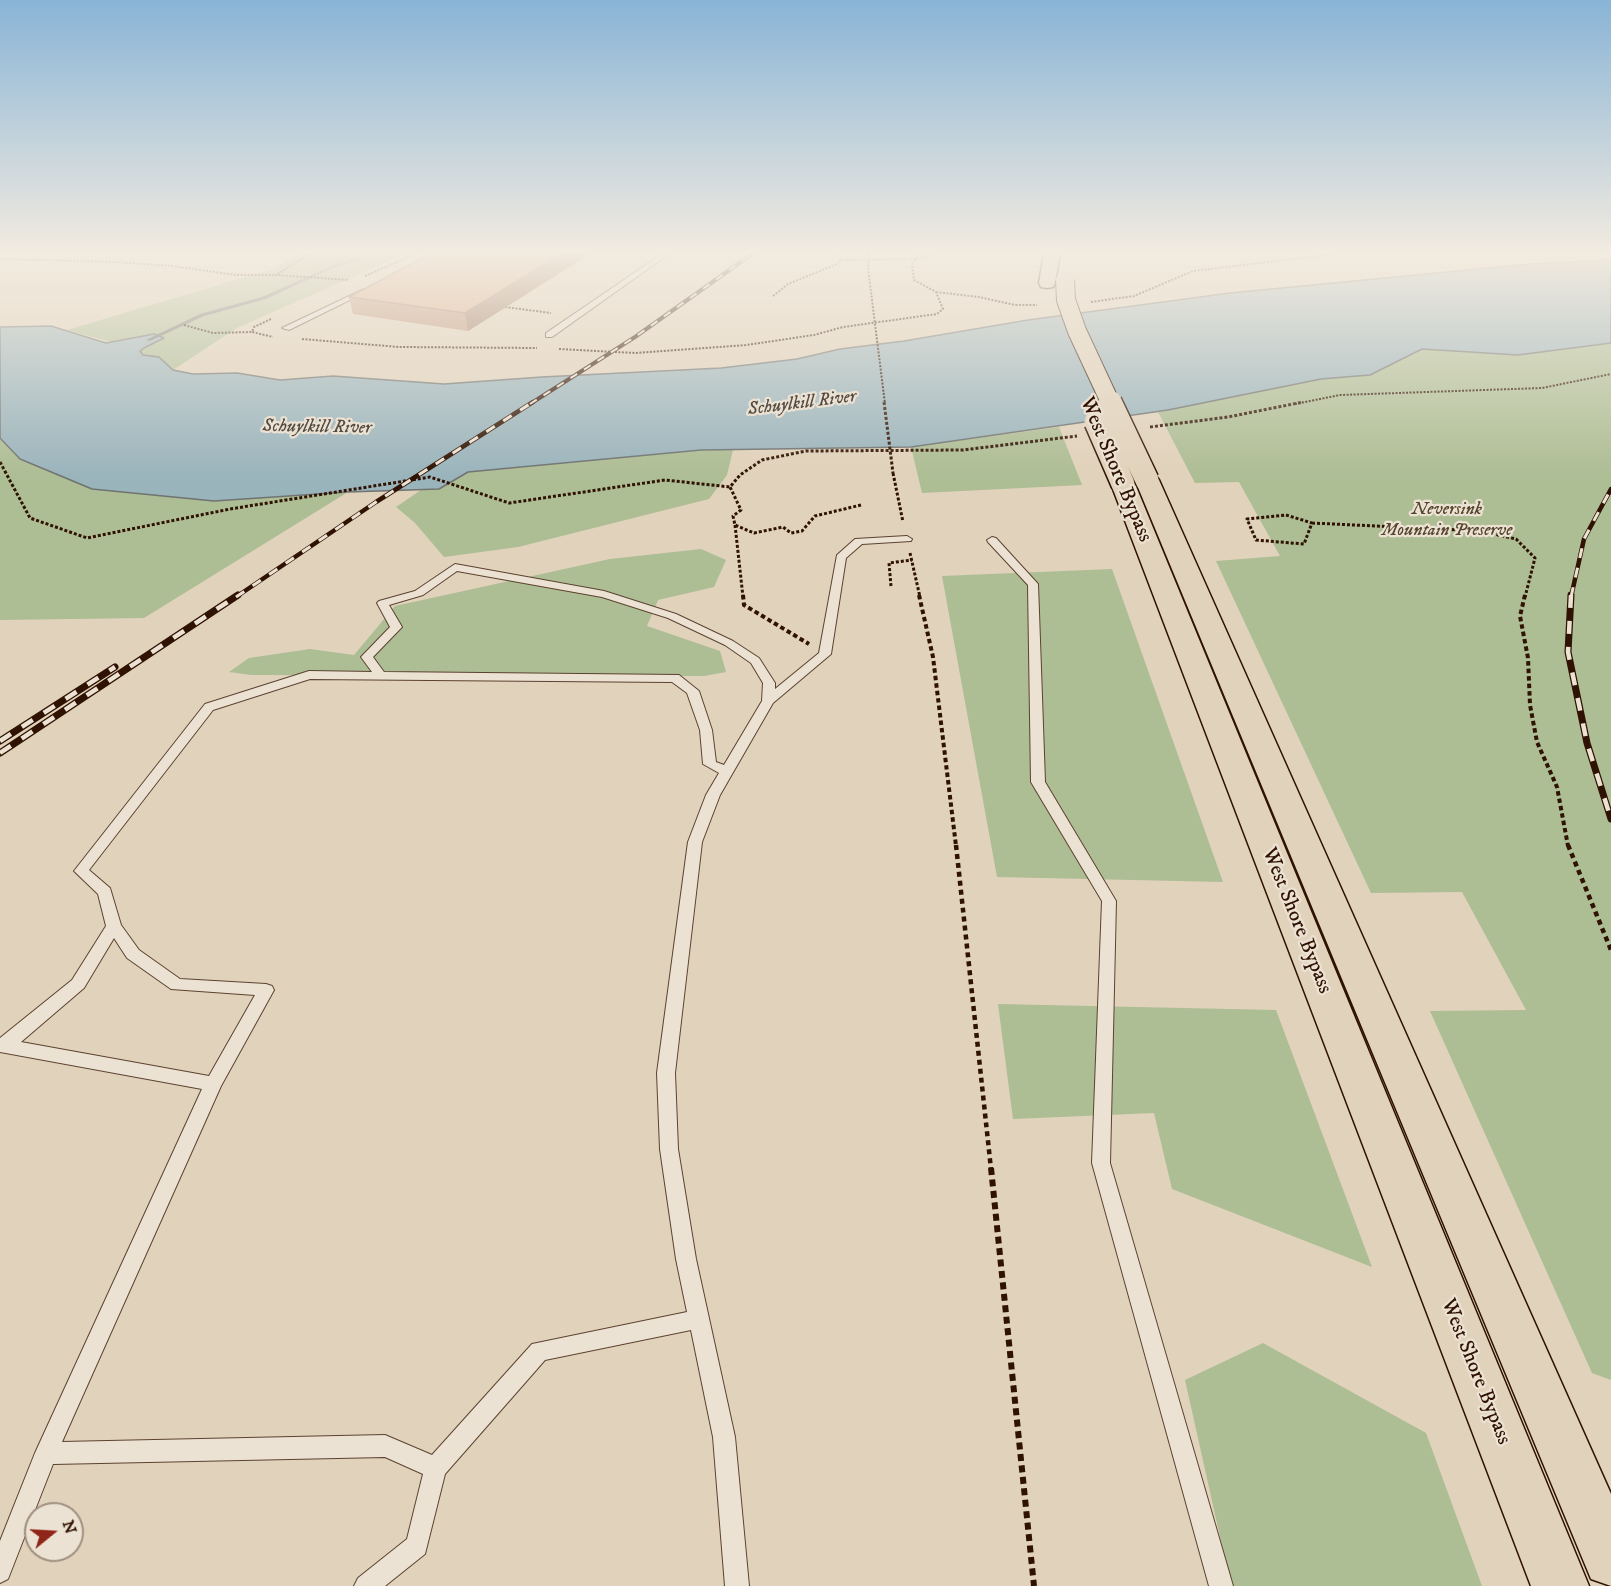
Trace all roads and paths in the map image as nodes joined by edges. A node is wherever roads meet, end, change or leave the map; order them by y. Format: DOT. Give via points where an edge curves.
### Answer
graph roads {
  1 [pos="194,328"];
  2 [pos="559,328"];
  3 [pos="875,328"];
  4 [pos="1076,328"];
  5 [pos="252,332"];
  6 [pos="549,335"];
  7 [pos="1089,408"];
  8 [pos="0,462"];
  9 [pos="1135,482"];
  10 [pos="730,487"];
  11 [pos="1312,522"];
  12 [pos="735,525"];
  13 [pos="907,539"];
  14 [pos="992,540"];
  15 [pos="912,560"];
  16 [pos="891,586"];
  17 [pos="825,654"];
  18 [pos="381,676"];
  19 [pos="768,701"];
  20 [pos="727,772"];
  21 [pos="114,926"];
  22 [pos="1611,950"];
  23 [pos="2,1045"];
  24 [pos="213,1084"];
  25 [pos="699,1319"];
  26 [pos="46,1453"];
  27 [pos="435,1468"];
  28 [pos="1611,1558"];
  29 [pos="0,1571"];
  30 [pos="366,1586"];
  31 [pos="737,1586"];
  32 [pos="1034,1586"];
  33 [pos="1221,1586"];
  34 [pos="1560,1586"];
  1 -- 5 [label="path" via="213,333"];
  2 -- 6 [label="lane"];
  3 -- 13 [label="path, bridge" via="892,473"];
  4 -- 9 [label="highway, West Shore Bypass, bridge"];
  7 -- 9 [label="highway, West Shore Bypass, bridge"];
  8 -- 10 [label="path" via="30,518 87,538 230,509 430,477 508,503 665,480"];
  9 -- 28 [label="highway, West Shore Bypass"];
  9 -- 34 [label="highway, West Shore Bypass"];
  11 -- 11 [label="path" via="1287,515 1247,519 1256,540 1304,544"];
  11 -- 22 [label="path" via="1481,531 1516,539 1535,558 1520,616 1537,742 1557,787 1566,841"];
  12 -- 17 [label="path" via="744,605"];
  13 -- 15 [label="path"];
  13 -- 17 [label="lane" via="860,541 841,557"];
  14 -- 33 [label="lane" via="1033,584 1038,782 1109,901 1101,1163"];
  15 -- 16 [label="path" via="889,563"];
  15 -- 32 [label="path" via="936,680"];
  17 -- 19 [label="lane"];
  18 -- 19 [label="lane" via="367,657 396,627 383,603 419,593 455,567 604,594 672,616 729,643 755,661 769,682"];
  18 -- 20 [label="lane" via="675,678 693,691 706,730 710,764"];
  18 -- 21 [label="lane" via="309,675 209,707 81,871 105,892"];
  19 -- 20 [label="lane"];
  20 -- 25 [label="lane" via="713,795 695,842 666,1073 669,1149"];
  21 -- 23 [label="lane" via="78,984"];
  21 -- 24 [label="lane" via="133,954 177,986 266,990"];
  23 -- 24 [label="lane"];
  24 -- 26 [label="lane"];
  25 -- 27 [label="lane" via="539,1351"];
  25 -- 31 [label="lane" via="724,1437"];
  26 -- 27 [label="lane" via="385,1446"];
  26 -- 29 [label="lane"];
  27 -- 30 [label="lane" via="417,1546"];
}
